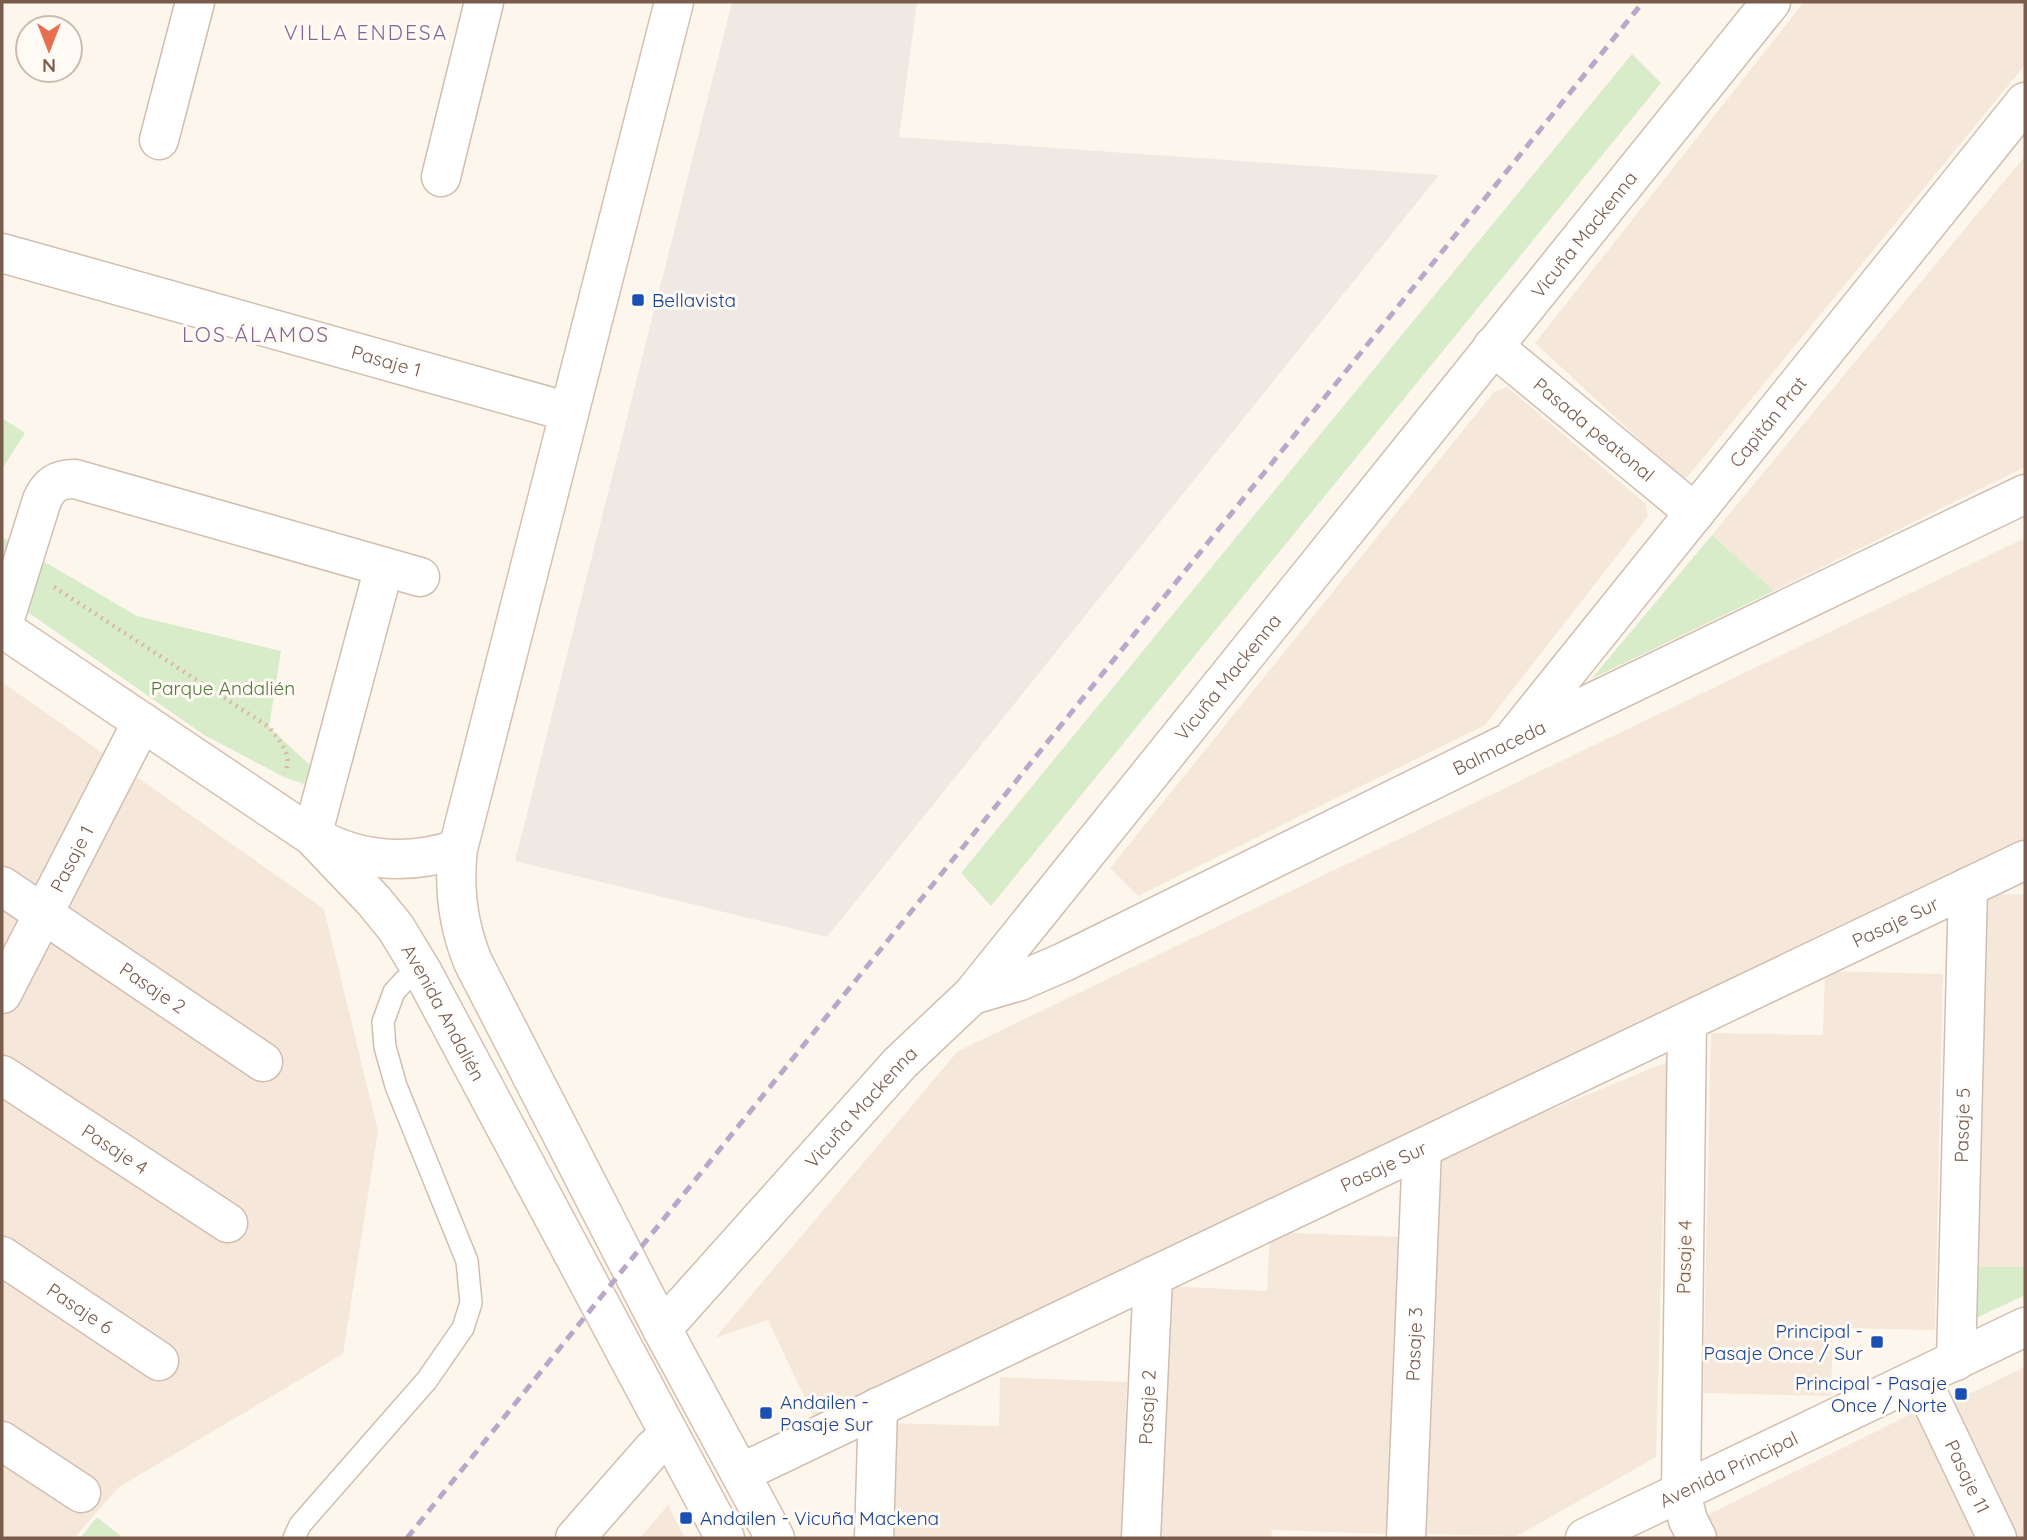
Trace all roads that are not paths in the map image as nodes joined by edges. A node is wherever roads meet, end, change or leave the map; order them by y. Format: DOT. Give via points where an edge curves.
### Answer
graph roads {
  1 [pos="195,2"];
  2 [pos="484,2"];
  3 [pos="674,2"];
  4 [pos="1770,2"];
  5 [pos="2025,102"];
  6 [pos="159,140"];
  7 [pos="441,177"];
  8 [pos="2,253"];
  9 [pos="1493,346"];
  10 [pos="569,412"];
  11 [pos="2025,494"];
  12 [pos="1695,513"];
  13 [pos="384,567"];
  14 [pos="420,577"];
  15 [pos="2,628"];
  16 [pos="142,722"];
  17 [pos="1510,742"];
  18 [pos="312,836"];
  19 [pos="458,849"];
  20 [pos="2025,860"];
  21 [pos="2,886"];
  22 [pos="1968,887"];
  23 [pos="43,914"];
  24 [pos="422,971"];
  25 [pos="2,994"];
  26 [pos="972,995"];
  27 [pos="1687,1022"];
  28 [pos="263,1062"];
  29 [pos="2,1075"];
  30 [pos="1422,1149"];
  31 [pos="228,1223"];
  32 [pos="2,1256"];
  33 [pos="1153,1276"];
  34 [pos="2025,1327"];
  35 [pos="662,1329"];
  36 [pos="159,1361"];
  37 [pos="1956,1361"];
  38 [pos="1921,1379"];
  39 [pos="878,1407"];
  40 [pos="669,1435"];
  41 [pos="2,1441"];
  42 [pos="741,1473"];
  43 [pos="81,1493"];
  44 [pos="1681,1493"];
  45 [pos="294,1538"];
  46 [pos="575,1538"];
  47 [pos="725,1538"];
  48 [pos="775,1538"];
  49 [pos="874,1538"];
  50 [pos="1141,1538"];
  51 [pos="1406,1538"];
  52 [pos="1585,1538"];
  53 [pos="1697,1538"];
  54 [pos="1997,1538"];
  1 -- 6 [label="street"];
  2 -- 7 [label="street"];
  3 -- 10 [label="street"];
  4 -- 9 [label="street, Vicuña Mackenna"];
  5 -- 12 [label="street, Capitán Prat"];
  8 -- 10 [label="street, Pasaje 1"];
  9 -- 12 [label="street, Pasada peatonal"];
  9 -- 26 [label="street, Vicuña Mackenna"];
  10 -- 19 [label="street"];
  11 -- 17 [label="street, Balmaceda"];
  12 -- 17 [label="street, Capitán Prat"];
  13 -- 14 [label="street"];
  13 -- 15 [label="street" via="64,479 54,482 41,500"];
  13 -- 18 [label="street"];
  15 -- 16 [label="street, Avenida Andalién"];
  16 -- 18 [label="street, Avenida Andalién"];
  16 -- 23 [label="street, Pasaje 1"];
  17 -- 26 [label="street, Balmaceda" via="1064,962"];
  18 -- 19 [label="street" via="338,849 396,860"];
  18 -- 24 [label="street, Avenida Andalién" via="374,901"];
  19 -- 35 [label="street" via="458,917 473,962"];
  20 -- 22 [label="street, Pasaje Sur"];
  21 -- 23 [label="street"];
  22 -- 27 [label="street, Pasaje Sur"];
  22 -- 37 [label="street, Pasaje 5"];
  23 -- 25 [label="street, Pasaje 1"];
  23 -- 28 [label="street, Pasaje 2"];
  24 -- 40 [label="street, Avenida Andalién"];
  24 -- 45 [label="lane" via="394,992 383,1022 385,1047 396,1086 467,1261 471,1303 463,1328 427,1380 300,1525"];
  26 -- 35 [label="street, Vicuña Mackenna" via="900,1063"];
  27 -- 30 [label="street, Pasaje Sur"];
  27 -- 44 [label="street, Pasaje 4"];
  29 -- 31 [label="street, Pasaje 4"];
  30 -- 33 [label="street, Pasaje Sur"];
  30 -- 51 [label="street, Pasaje 3"];
  32 -- 36 [label="street, Pasaje 6"];
  33 -- 39 [label="street, Pasaje Sur"];
  33 -- 50 [label="street, Pasaje 2"];
  34 -- 37 [label="street, Avenida Principal"];
  35 -- 42 [label="street"];
  37 -- 38 [label="street, Avenida Principal"];
  38 -- 44 [label="street, Avenida Principal"];
  38 -- 54 [label="street, Pasaje 11"];
  39 -- 42 [label="street, Pasaje Sur"];
  39 -- 49 [label="street"];
  40 -- 46 [label="street"];
  40 -- 47 [label="street, Avenida Andalién"];
  41 -- 43 [label="street"];
  42 -- 48 [label="street"];
  44 -- 52 [label="street, Avenida Principal"];
  44 -- 53 [label="street, Pasaje 4"];
}
